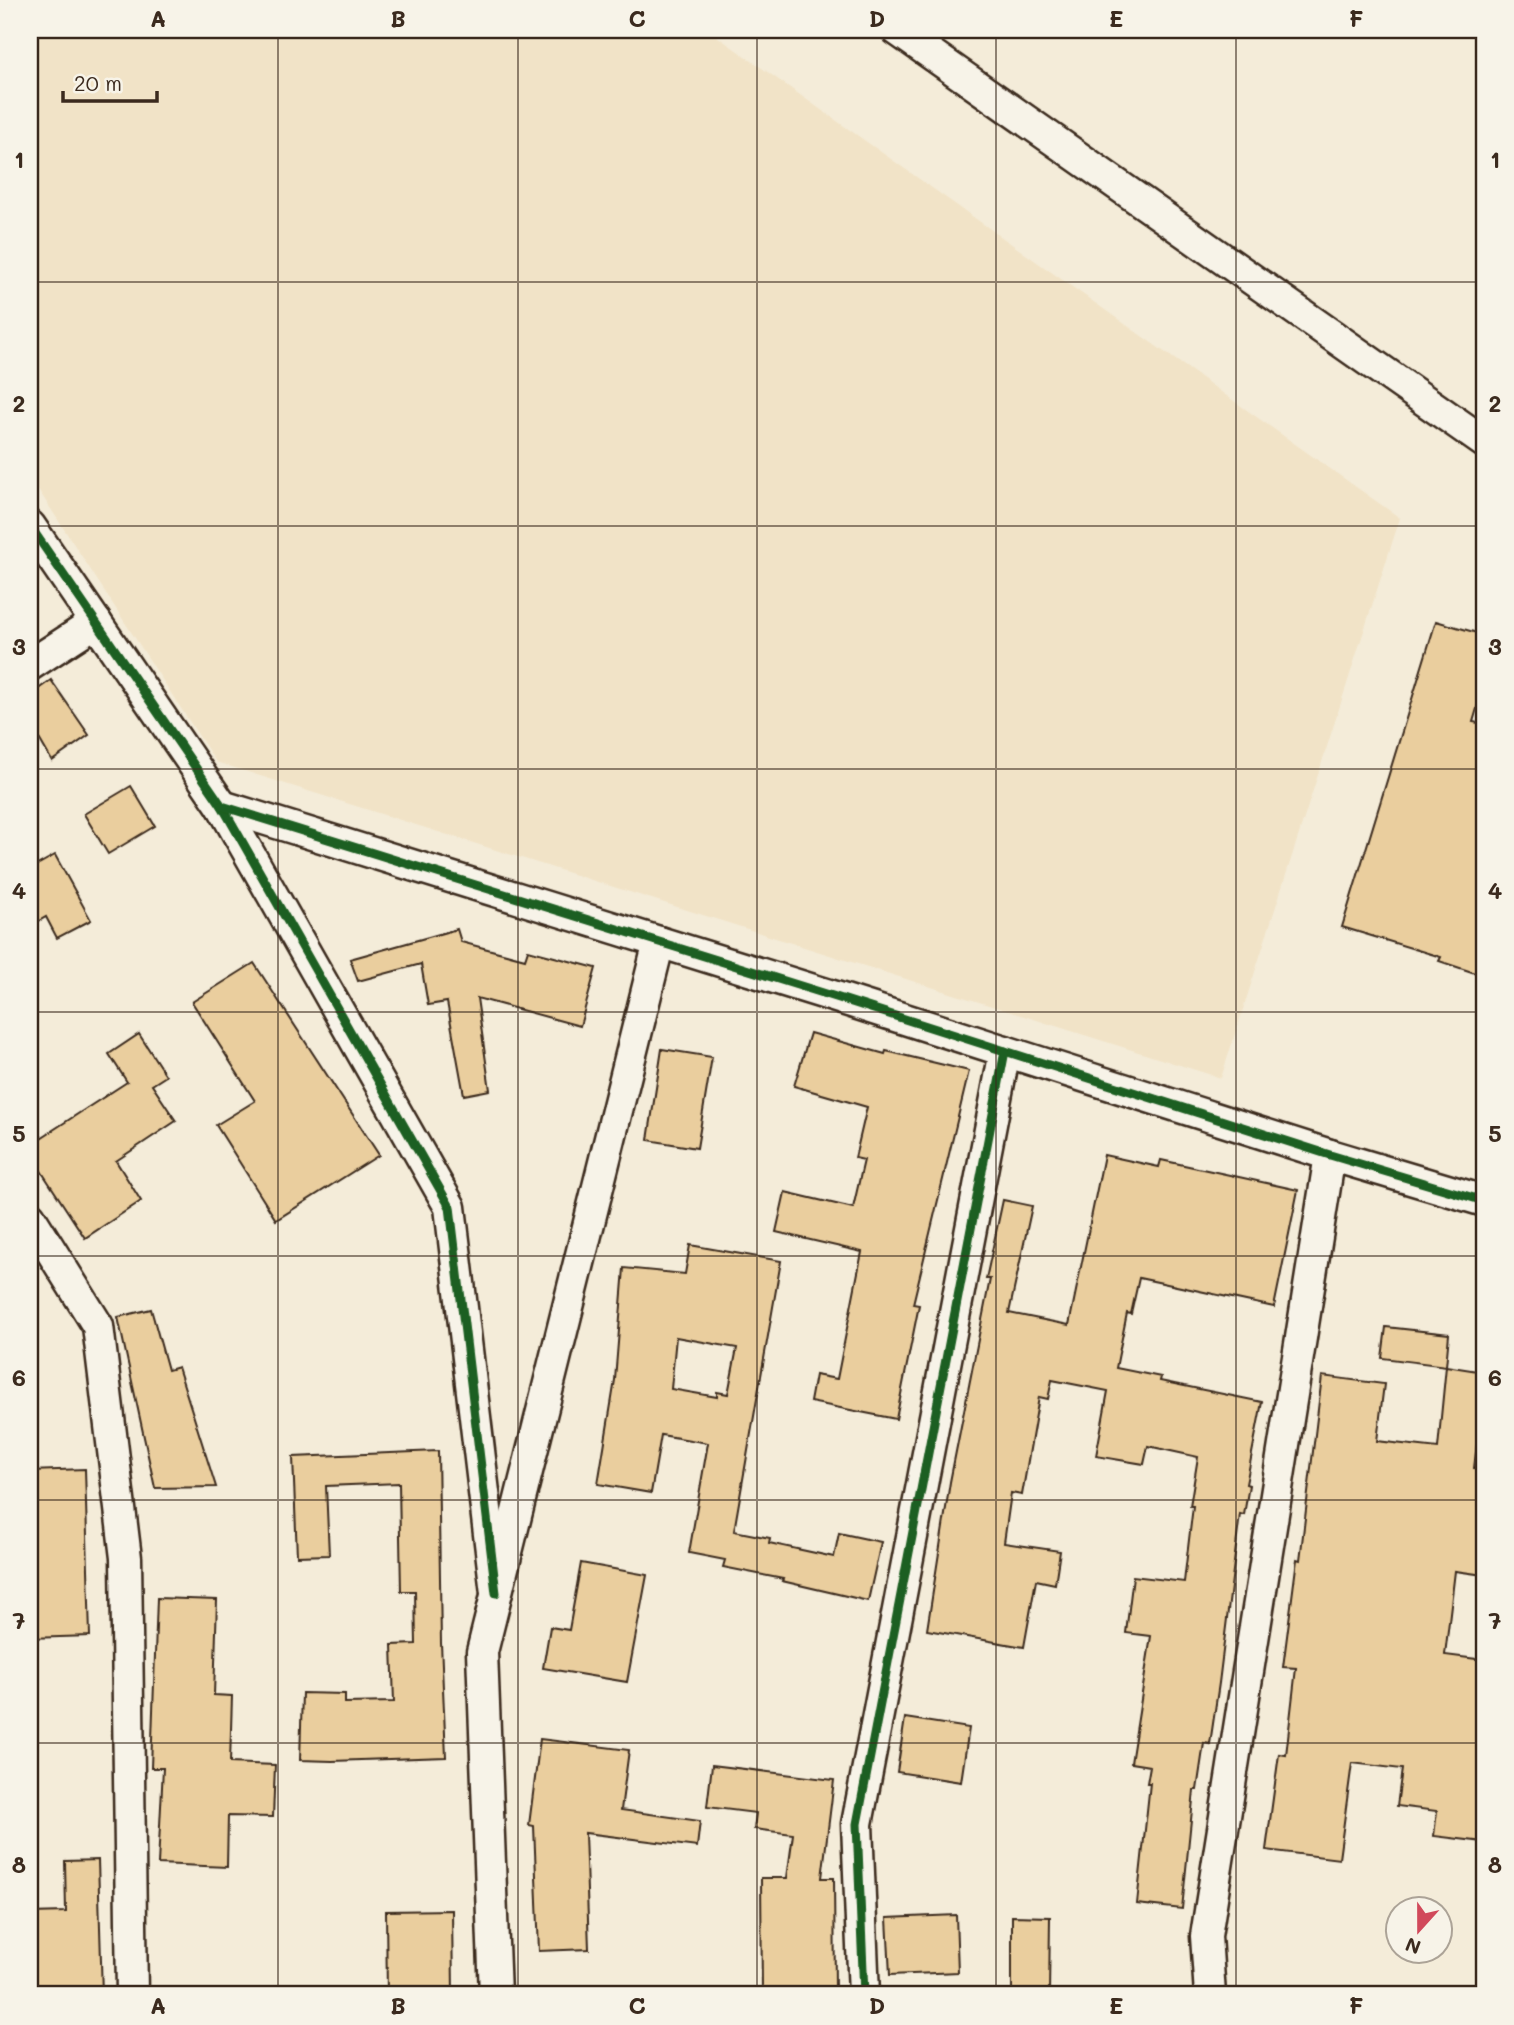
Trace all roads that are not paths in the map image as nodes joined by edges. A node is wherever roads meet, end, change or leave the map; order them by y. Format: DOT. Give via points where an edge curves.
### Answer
graph roads {
  1 [pos="897,30"];
  2 [pos="1484,442"];
  3 [pos="30,526"];
  4 [pos="96,622"];
  5 [pos="30,665"];
  6 [pos="222,806"];
  7 [pos="659,942"];
  8 [pos="1005,1051"];
  9 [pos="1330,1155"];
  10 [pos="1484,1201"];
  11 [pos="30,1217"];
  12 [pos="496,1593"];
  13 [pos="132,1995"];
  14 [pos="495,1995"];
  15 [pos="864,1995"];
  16 [pos="1209,1995"];
  1 -- 2 [label="street"];
  3 -- 4 [label="street"];
  4 -- 5 [label="street"];
  4 -- 6 [label="street"];
  6 -- 7 [label="street"];
  6 -- 12 [label="street" via="450,1207"];
  7 -- 8 [label="street"];
  7 -- 12 [label="street"];
  8 -- 9 [label="street"];
  8 -- 15 [label="street" via="857,1824"];
  9 -- 10 [label="street"];
  9 -- 16 [label="street" via="1206,1936"];
  11 -- 13 [label="street" via="98,1326 126,1558"];
  12 -- 14 [label="street" via="482,1652"];
}
